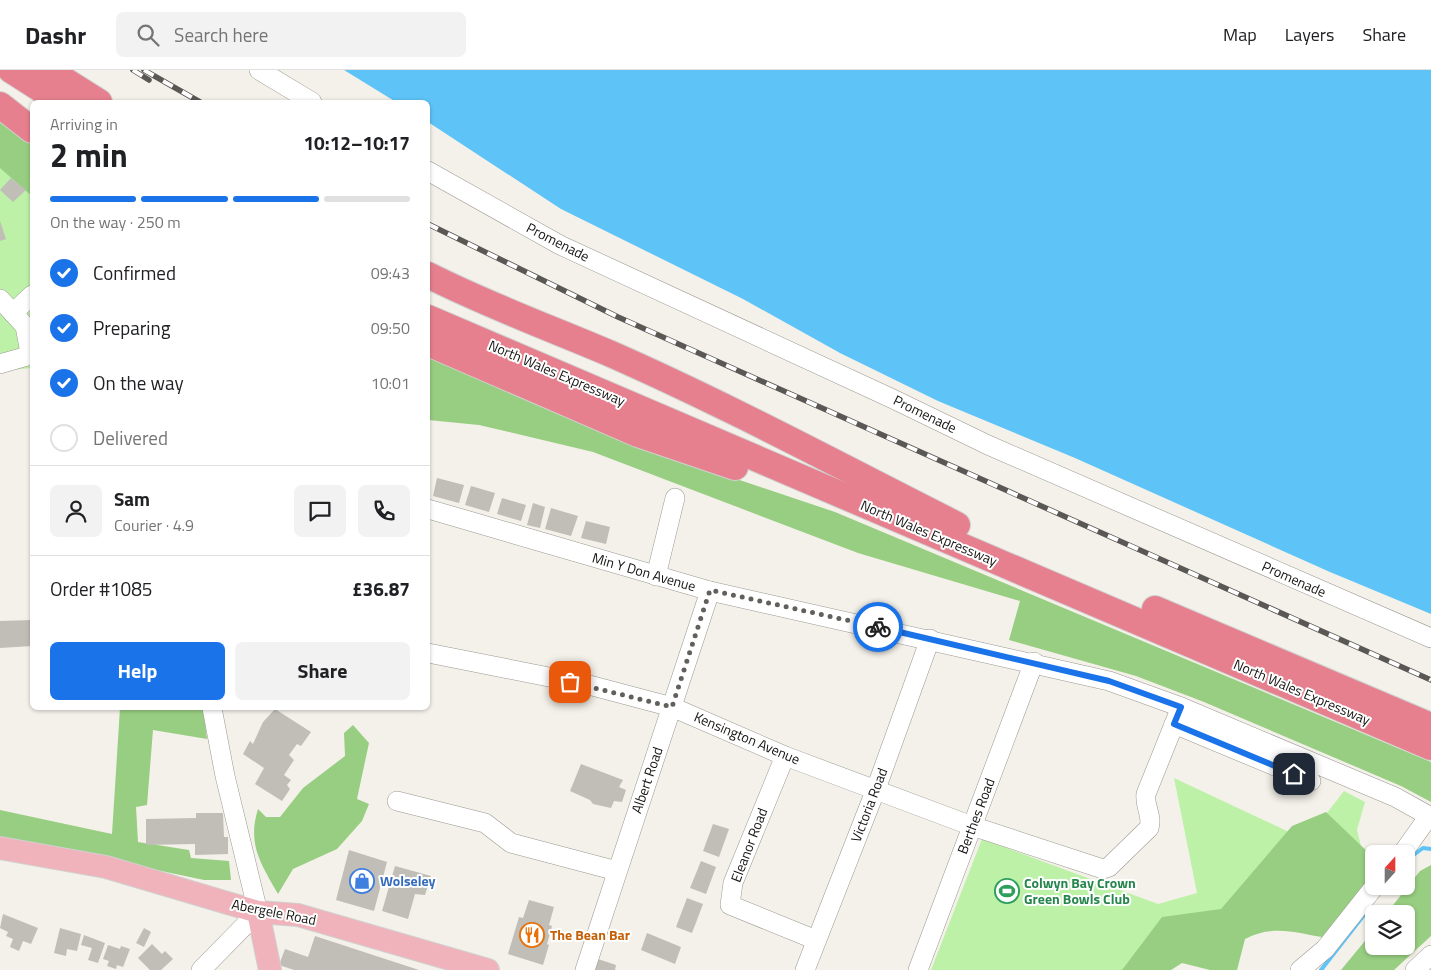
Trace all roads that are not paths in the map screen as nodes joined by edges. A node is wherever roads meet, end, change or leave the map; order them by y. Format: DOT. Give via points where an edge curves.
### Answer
graph roads {
  1 [pos="11,70"];
  2 [pos="48,70"];
  3 [pos="260,70"];
  4 [pos="0,84"];
  5 [pos="57,100"];
  6 [pos="96,100"];
  7 [pos="309,100"];
  8 [pos="0,105"];
  9 [pos="30,106"];
  10 [pos="30,128"];
  11 [pos="430,172"];
  12 [pos="430,276"];
  13 [pos="30,297"];
  14 [pos="0,299"];
  15 [pos="430,299"];
  16 [pos="14,313"];
  17 [pos="430,319"];
  18 [pos="430,344"];
  19 [pos="0,364"];
  20 [pos="675,498"];
  21 [pos="430,510"];
  22 [pos="956,534"];
  23 [pos="656,576"];
  24 [pos="710,590"];
  25 [pos="1431,638"];
  26 [pos="930,639"];
  27 [pos="430,653"];
  28 [pos="1034,662"];
  29 [pos="672,707"];
  30 [pos="212,710"];
  31 [pos="1177,715"];
  32 [pos="1431,726"];
  33 [pos="1431,747"];
  34 [pos="785,756"];
  35 [pos="1311,781"];
  36 [pos="876,789"];
  37 [pos="397,801"];
  38 [pos="1430,816"];
  39 [pos="972,826"];
  40 [pos="1409,845"];
  41 [pos="0,848"];
  42 [pos="617,871"];
  43 [pos="1369,895"];
  44 [pos="258,912"];
  45 [pos="816,940"];
  46 [pos="1431,955"];
  47 [pos="201,970"];
  48 [pos="270,970"];
  49 [pos="488,970"];
  50 [pos="585,970"];
  51 [pos="805,970"];
  52 [pos="918,970"];
  53 [pos="1300,970"];
  54 [pos="1415,970"];
  1 -- 5 [label="highway"];
  2 -- 6 [label="highway"];
  3 -- 7 [label="street"];
  4 -- 9 [label="highway"];
  8 -- 10 [label="highway"];
  11 -- 25 [label="street, Promenade" via="560,245 988,445"];
  12 -- 22 [label="highway" via="704,398"];
  13 -- 16 [label="street"];
  14 -- 16 [label="street"];
  15 -- 22 [label="highway, North Wales Expressway"];
  16 -- 19 [label="street" via="25,326 30,353"];
  17 -- 22 [label="highway, North Wales Expressway"];
  18 -- 22 [label="highway" via="638,434"];
  20 -- 23 [label="street"];
  21 -- 23 [label="street, Min Y Don Avenue"];
  22 -- 32 [label="highway, North Wales Expressway"];
  22 -- 33 [label="highway, North Wales Expressway"];
  23 -- 24 [label="street, Min Y Don Avenue"];
  24 -- 26 [label="street, Min Y Don Avenue"];
  24 -- 29 [label="street, Albert Road"];
  26 -- 28 [label="street, Min Y Don Avenue"];
  26 -- 36 [label="street, Victoria Road"];
  27 -- 29 [label="street, Kensington Avenue" via="589,685"];
  28 -- 31 [label="street, Min Y Don Avenue" via="1109,681"];
  28 -- 39 [label="street, Berthes Road"];
  29 -- 34 [label="street, Kensington Avenue"];
  29 -- 42 [label="street, Albert Road"];
  30 -- 44 [label="street"];
  31 -- 35 [label="street"];
  31 -- 38 [label="street, Min Y Don Avenue" via="1395,797"];
  31 -- 39 [label="street, Kensington Avenue" via="1146,794 1149,828 1110,867 1098,868"];
  34 -- 36 [label="street, Kensington Avenue"];
  34 -- 45 [label="street, Eleanor Road" via="733,883 730,905"];
  36 -- 39 [label="street, Kensington Avenue"];
  36 -- 45 [label="street, Victoria Road"];
  37 -- 42 [label="street" via="485,823 511,843"];
  38 -- 40 [label="street"];
  39 -- 52 [label="street, Berthes Road"];
  41 -- 44 [label="main road, Abergele Road" via="106,867"];
  42 -- 50 [label="street, Albert Road"];
  43 -- 53 [label="street" via="1325,949"];
  44 -- 47 [label="street"];
  44 -- 48 [label="main road"];
  44 -- 49 [label="main road, Abergele Road" via="298,915"];
  45 -- 51 [label="street, Victoria Road"];
  46 -- 54 [label="street"];
}
